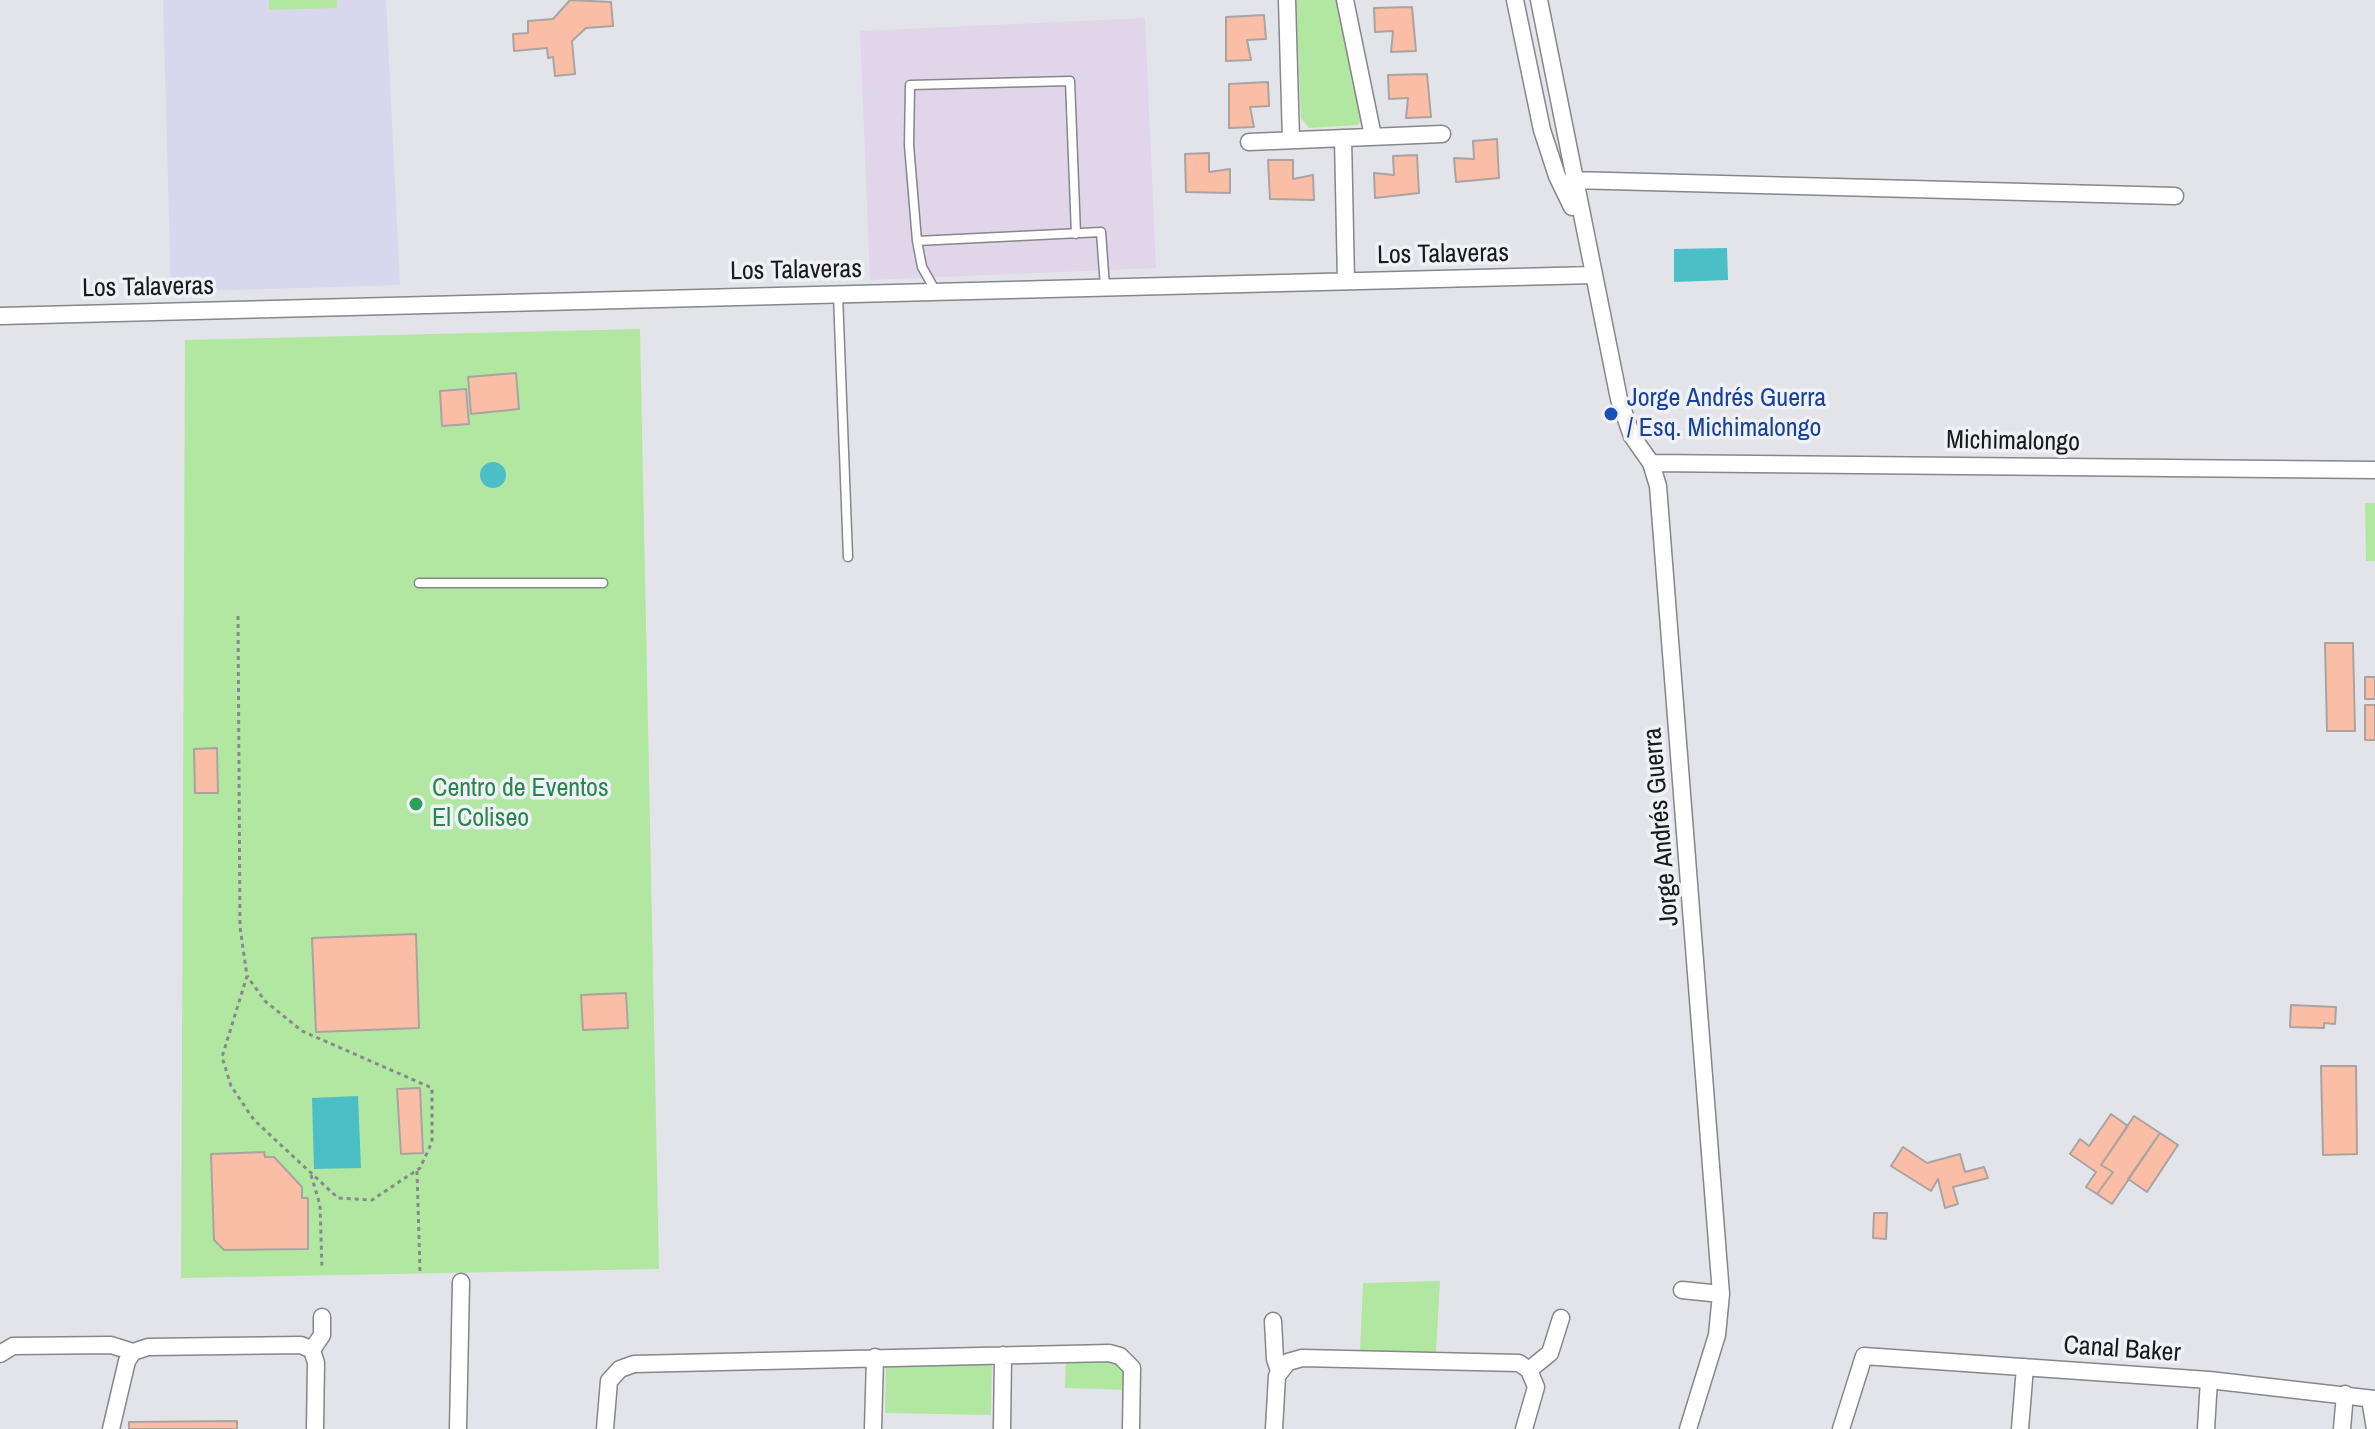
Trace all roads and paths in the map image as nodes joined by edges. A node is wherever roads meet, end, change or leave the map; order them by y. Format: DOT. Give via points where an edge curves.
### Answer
graph roads {
  1 [pos="1287,0"];
  2 [pos="1345,0"];
  3 [pos="1515,0"];
  4 [pos="1539,0"];
  5 [pos="1442,134"];
  6 [pos="1373,136"];
  7 [pos="1343,138"];
  8 [pos="1291,140"];
  9 [pos="1249,142"];
  10 [pos="1572,180"];
  11 [pos="2175,196"];
  12 [pos="1583,230"];
  13 [pos="1076,234"];
  14 [pos="917,241"];
  15 [pos="1593,275"];
  16 [pos="1346,281"];
  17 [pos="1105,287"];
  18 [pos="936,292"];
  19 [pos="838,294"];
  20 [pos="0,316"];
  21 [pos="1651,463"];
  22 [pos="2375,470"];
  23 [pos="848,557"];
  24 [pos="419,583"];
  25 [pos="603,583"];
  26 [pos="238,616"];
  27 [pos="247,976"];
  28 [pos="417,1170"];
  29 [pos="309,1171"];
  30 [pos="322,1269"];
  31 [pos="420,1271"];
  32 [pos="461,1282"];
  33 [pos="1682,1290"];
  34 [pos="1721,1294"];
  35 [pos="322,1317"];
  36 [pos="1561,1318"];
  37 [pos="1273,1321"];
  38 [pos="312,1350"];
  39 [pos="1,1352"];
  40 [pos="133,1352"];
  41 [pos="1003,1355"];
  42 [pos="875,1357"];
  43 [pos="2025,1367"];
  44 [pos="1529,1370"];
  45 [pos="1279,1371"];
  46 [pos="2209,1380"];
  47 [pos="2345,1394"];
  48 [pos="2373,1399"];
  49 [pos="111,1429"];
  50 [pos="315,1429"];
  51 [pos="458,1429"];
  52 [pos="605,1429"];
  53 [pos="873,1429"];
  54 [pos="1002,1429"];
  55 [pos="1131,1429"];
  56 [pos="1274,1429"];
  57 [pos="1524,1429"];
  58 [pos="1688,1429"];
  59 [pos="1841,1429"];
  60 [pos="2020,1429"];
  61 [pos="2206,1429"];
  62 [pos="2342,1429"];
  63 [pos="2375,1429"];
  1 -- 8 [label="street"];
  2 -- 6 [label="street"];
  3 -- 12 [label="street, Jorge Andrés Guerra" via="1549,153"];
  4 -- 10 [label="street, Jorge Andrés Guerra"];
  5 -- 6 [label="street"];
  6 -- 7 [label="street"];
  7 -- 8 [label="street"];
  7 -- 16 [label="street"];
  8 -- 9 [label="street"];
  10 -- 11 [label="street"];
  10 -- 12 [label="street, Jorge Andrés Guerra"];
  12 -- 15 [label="street, Jorge Andrés Guerra"];
  13 -- 14 [label="lane"];
  13 -- 14 [label="lane" via="1070,81 910,85"];
  13 -- 17 [label="lane" via="1101,232"];
  14 -- 18 [label="lane" via="922,267"];
  15 -- 16 [label="street, Los Talaveras"];
  15 -- 21 [label="street, Jorge Andrés Guerra" via="1626,420"];
  16 -- 17 [label="street, Los Talaveras"];
  17 -- 18 [label="street, Los Talaveras"];
  18 -- 19 [label="street, Los Talaveras"];
  19 -- 20 [label="street, Los Talaveras"];
  19 -- 23 [label="lane"];
  21 -- 22 [label="street, Michimalongo"];
  21 -- 34 [label="street, Jorge Andrés Guerra" via="1658,486"];
  24 -- 25 [label="lane"];
  26 -- 27 [label="path" via="240,927"];
  27 -- 28 [label="path" via="265,1001 302,1031 432,1088 432,1142"];
  27 -- 29 [label="path" via="222,1057 231,1086 254,1120"];
  28 -- 29 [label="path" via="372,1200 356,1201 338,1198"];
  28 -- 31 [label="path"];
  29 -- 30 [label="path" via="320,1205"];
  32 -- 51 [label="street"];
  33 -- 34 [label="street"];
  34 -- 58 [label="street, Jorge Andrés Guerra" via="1714,1348"];
  35 -- 38 [label="street" via="322,1335"];
  36 -- 44 [label="street" via="1550,1353"];
  37 -- 45 [label="street"];
  38 -- 40 [label="street" via="301,1345"];
  38 -- 50 [label="street"];
  39 -- 40 [label="street" via="13,1346 104,1345"];
  40 -- 49 [label="street"];
  41 -- 42 [label="street"];
  41 -- 54 [label="street"];
  41 -- 55 [label="street" via="1120,1356 1133,1374"];
  42 -- 52 [label="street" via="627,1366 609,1381"];
  42 -- 53 [label="street"];
  43 -- 46 [label="street, Canal Baker"];
  43 -- 59 [label="street, Canal Baker" via="1864,1356"];
  43 -- 60 [label="street"];
  44 -- 45 [label="street" via="1514,1362 1302,1358"];
  44 -- 57 [label="street" via="1536,1391"];
  45 -- 56 [label="street"];
  46 -- 47 [label="street, Canal Baker"];
  46 -- 61 [label="street"];
  47 -- 48 [label="street, Canal Baker"];
  47 -- 62 [label="street"];
  48 -- 63 [label="street"];
}
